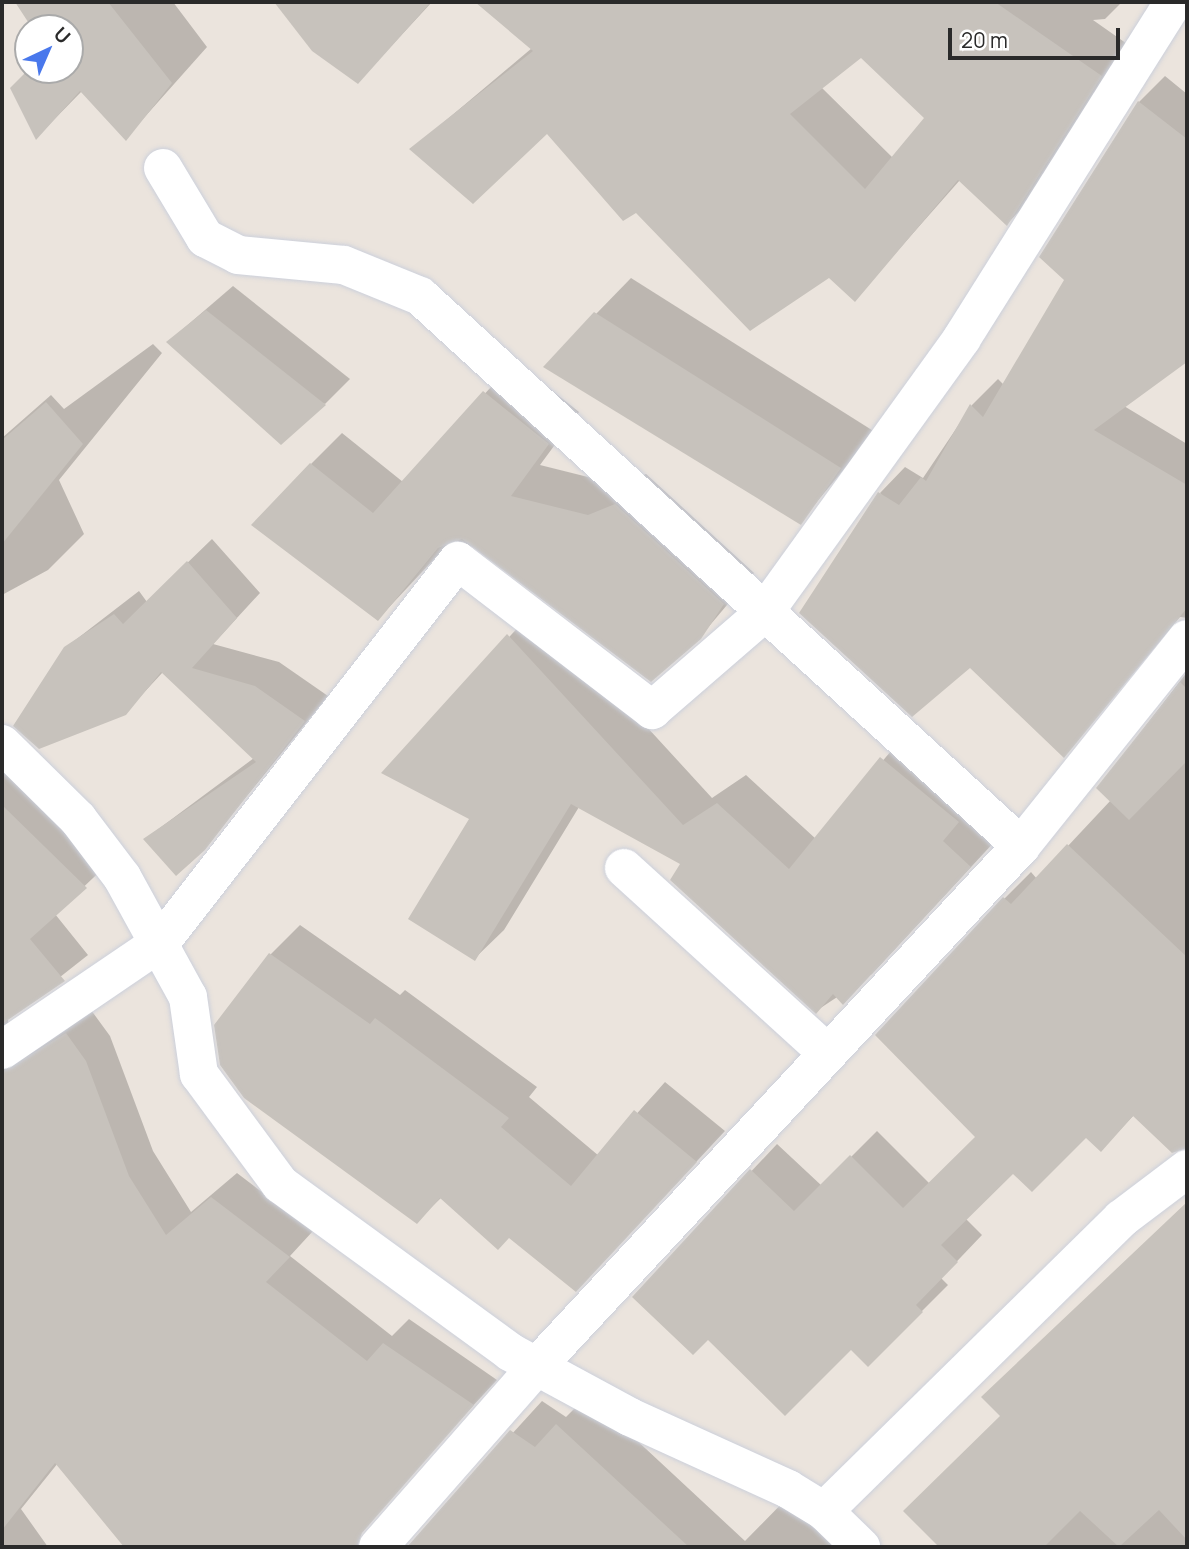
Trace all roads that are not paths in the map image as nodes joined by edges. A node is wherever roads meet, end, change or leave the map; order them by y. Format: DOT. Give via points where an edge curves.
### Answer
graph roads {
  1 [pos="1174,2"];
  2 [pos="163,169"];
  3 [pos="764,612"];
  4 [pos="1187,639"];
  5 [pos="2,744"];
  6 [pos="1020,846"];
  7 [pos="624,868"];
  8 [pos="161,942"];
  9 [pos="2,1050"];
  10 [pos="827,1053"];
  11 [pos="1187,1170"];
  12 [pos="537,1366"];
  13 [pos="824,1511"];
  14 [pos="378,1547"];
  15 [pos="860,1547"];
  1 -- 3 [label="street" via="962,338"];
  2 -- 3 [label="street" via="205,239 238,256 344,265 420,296"];
  3 -- 6 [label="street"];
  3 -- 8 [label="street" via="652,709 458,561"];
  4 -- 6 [label="street"];
  5 -- 8 [label="street" via="78,819"];
  6 -- 10 [label="street"];
  7 -- 10 [label="street"];
  8 -- 9 [label="street"];
  8 -- 12 [label="street" via="188,997 199,1074 280,1184"];
  10 -- 12 [label="street"];
  11 -- 13 [label="street" via="1121,1219"];
  12 -- 13 [label="street"];
  12 -- 14 [label="street"];
  13 -- 15 [label="street"];
}
